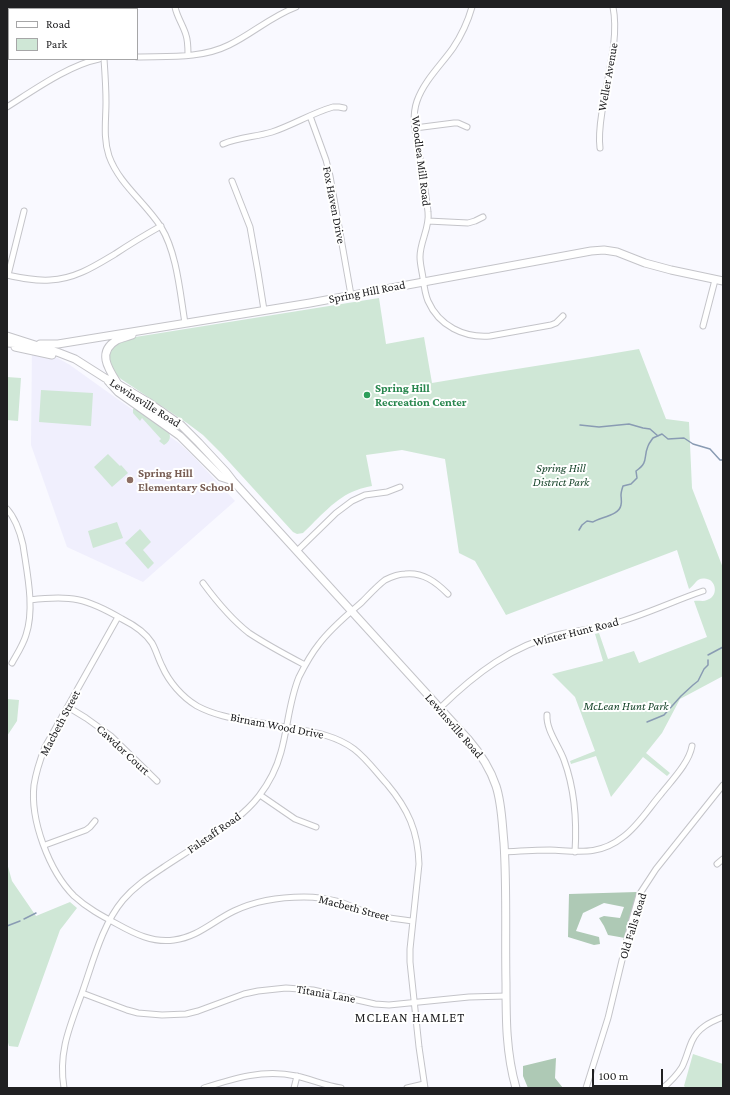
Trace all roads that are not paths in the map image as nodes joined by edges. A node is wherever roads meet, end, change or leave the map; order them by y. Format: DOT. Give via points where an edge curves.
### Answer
graph roads {
  1 [pos="175,7"];
  2 [pos="296,7"];
  3 [pos="472,7"];
  4 [pos="613,7"];
  5 [pos="188,55"];
  6 [pos="138,57"];
  7 [pos="95,60"];
  8 [pos="104,60"];
  9 [pos="7,107"];
  10 [pos="344,108"];
  11 [pos="310,116"];
  12 [pos="467,126"];
  13 [pos="415,128"];
  14 [pos="223,144"];
  15 [pos="600,148"];
  16 [pos="232,181"];
  17 [pos="24,211"];
  18 [pos="483,217"];
  19 [pos="428,221"];
  20 [pos="160,226"];
  21 [pos="8,275"];
  22 [pos="715,280"];
  23 [pos="423,281"];
  24 [pos="723,281"];
  25 [pos="351,295"];
  26 [pos="264,310"];
  27 [pos="563,316"];
  28 [pos="185,323"];
  29 [pos="703,326"];
  30 [pos="144,330"];
  31 [pos="7,336"];
  32 [pos="7,345"];
  33 [pos="34,345"];
  34 [pos="74,359"];
  35 [pos="105,378"];
  36 [pos="118,384"];
  37 [pos="148,402"];
  38 [pos="134,403"];
  39 [pos="192,435"];
  40 [pos="180,436"];
  41 [pos="233,482"];
  42 [pos="400,487"];
  43 [pos="7,509"];
  44 [pos="297,551"];
  45 [pos="203,583"];
  46 [pos="703,591"];
  47 [pos="448,594"];
  48 [pos="30,600"];
  49 [pos="352,611"];
  50 [pos="118,616"];
  51 [pos="12,663"];
  52 [pos="305,665"];
  53 [pos="68,707"];
  54 [pos="440,708"];
  55 [pos="547,715"];
  56 [pos="286,728"];
  57 [pos="692,746"];
  58 [pos="157,781"];
  59 [pos="723,785"];
  60 [pos="260,795"];
  61 [pos="95,820"];
  62 [pos="316,827"];
  63 [pos="45,845"];
  64 [pos="504,852"];
  65 [pos="575,852"];
  66 [pos="723,859"];
  67 [pos="717,864"];
  68 [pos="110,920"];
  69 [pos="413,921"];
  70 [pos="82,993"];
  71 [pos="506,996"];
  72 [pos="414,1003"];
  73 [pos="723,1017"];
  74 [pos="297,1076"];
  75 [pos="425,1086"];
  76 [pos="64,1088"];
  77 [pos="204,1088"];
  78 [pos="294,1088"];
  79 [pos="341,1088"];
  80 [pos="407,1088"];
  81 [pos="516,1088"];
  82 [pos="586,1088"];
  83 [pos="663,1088"];
  1 -- 5 [label="street" via="188,40"];
  2 -- 5 [label="street" via="268,20 228,46"];
  3 -- 13 [label="street, Woodlea Mill Road" via="454,48 425,86 417,101"];
  4 -- 15 [label="street, Weller Avenue" via="615,32 599,134"];
  5 -- 6 [label="street"];
  7 -- 9 [label="street" via="70,70"];
  8 -- 20 [label="street" via="105,136 108,154 122,180"];
  10 -- 11 [label="street" via="333,107"];
  11 -- 14 [label="street" via="272,132"];
  11 -- 25 [label="street, Fox Haven Drive" via="330,176"];
  12 -- 13 [label="street" via="454,123"];
  13 -- 19 [label="street, Woodlea Mill Road"];
  16 -- 26 [label="street" via="250,227"];
  17 -- 21 [label="street"];
  18 -- 19 [label="street" via="468,223"];
  19 -- 23 [label="street, Woodlea Mill Road" via="420,257"];
  20 -- 21 [label="street" via="78,274 50,280"];
  20 -- 28 [label="street" via="172,253"];
  22 -- 23 [label="main road, Spring Hill Road" via="604,250"];
  22 -- 24 [label="main road, Spring Hill Road"];
  22 -- 29 [label="street"];
  23 -- 25 [label="main road, Spring Hill Road"];
  23 -- 27 [label="street, Woodlea Mill Road" via="429,302 438,316 455,330 469,335 490,336 551,325"];
  25 -- 26 [label="main road, Spring Hill Road"];
  26 -- 28 [label="main road, Spring Hill Road"];
  28 -- 30 [label="main road, Spring Hill Road"];
  30 -- 33 [label="main road, Spring Hill Road" via="58,344"];
  30 -- 36 [label="main road" via="118,339 106,351 107,367"];
  31 -- 33 [label="main road, Lewinsville Road"];
  32 -- 33 [label="main road, Spring Hill Road"];
  32 -- 34 [label="main road"];
  33 -- 34 [label="main road, Lewinsville Road"];
  34 -- 35 [label="main road, Lewinsville Road"];
  35 -- 36 [label="main road, Lewinsville Road"];
  35 -- 38 [label="main road, Lewinsville Road" via="118,392"];
  36 -- 37 [label="main road, Lewinsville Road"];
  37 -- 38 [label="main road"];
  37 -- 39 [label="main road, Lewinsville Road"];
  38 -- 40 [label="main road, Lewinsville Road"];
  39 -- 40 [label="main road"];
  39 -- 41 [label="main road, Lewinsville Road"];
  40 -- 41 [label="main road, Lewinsville Road" via="221,477"];
  41 -- 44 [label="main road, Lewinsville Road"];
  42 -- 44 [label="street" via="365,495 348,503"];
  43 -- 48 [label="street" via="21,536"];
  44 -- 49 [label="main road, Lewinsville Road"];
  45 -- 52 [label="street" via="243,628"];
  46 -- 54 [label="street, Winter Hunt Road" via="626,620 545,638 518,649 479,673"];
  47 -- 49 [label="street, Falstaff Road" via="425,576 411,573 397,575 383,582"];
  48 -- 50 [label="street, Birnam Wood Drive" via="51,597 73,598 95,604"];
  48 -- 51 [label="street" via="26,635"];
  49 -- 52 [label="street, Falstaff Road" via="329,632"];
  49 -- 54 [label="main road, Lewinsville Road"];
  50 -- 53 [label="street, Macbeth Street"];
  50 -- 56 [label="street, Birnam Wood Drive" via="136,626 148,638 171,681 196,705 220,716"];
  52 -- 56 [label="street, Falstaff Road" via="294,690"];
  53 -- 58 [label="street, Cawdor Court" via="111,736"];
  53 -- 63 [label="street, Macbeth Street" via="45,747 36,774 35,811 38,829"];
  54 -- 64 [label="main road, Lewinsville Road" via="482,755 492,776 501,808"];
  55 -- 65 [label="street" via="548,725 564,759 572,788 576,819"];
  56 -- 60 [label="street, Falstaff Road" via="273,774"];
  56 -- 69 [label="street, Birnam Wood Drive" via="324,734 353,748 400,801 414,830 419,853"];
  57 -- 65 [label="street" via="689,758 629,832 606,847 588,852"];
  59 -- 82 [label="street, Old Falls Road" via="656,869 639,895 608,1018"];
  60 -- 62 [label="street" via="295,819"];
  60 -- 68 [label="street, Falstaff Road" via="231,823 139,884 122,901"];
  61 -- 63 [label="street" via="86,830"];
  63 -- 68 [label="street, Macbeth Street" via="54,870 67,888 83,904"];
  64 -- 65 [label="street"];
  64 -- 71 [label="main road, Lewinsville Road"];
  66 -- 67 [label="street"];
  68 -- 69 [label="street, Macbeth Street" via="146,938 173,941 196,934 233,912 253,904 267,900 304,897 336,901 380,917"];
  68 -- 70 [label="street, Falstaff Road"];
  69 -- 72 [label="street, Birnam Wood Drive" via="410,962"];
  70 -- 72 [label="street, Titania Lane" via="127,1010 162,1015 198,1011 244,994 286,988 313,990 375,1004"];
  70 -- 76 [label="street, Falstaff Road" via="66,1037 62,1074"];
  71 -- 72 [label="street, Titania Lane"];
  71 -- 81 [label="main road, Lewinsville Road" via="506,1028"];
  72 -- 75 [label="street, Birnam Wood Drive"];
  73 -- 83 [label="street" via="700,1029 692,1041 682,1067"];
  74 -- 77 [label="street" via="274,1073 251,1075"];
  74 -- 78 [label="street"];
  74 -- 79 [label="street"];
  75 -- 80 [label="street"];
}
